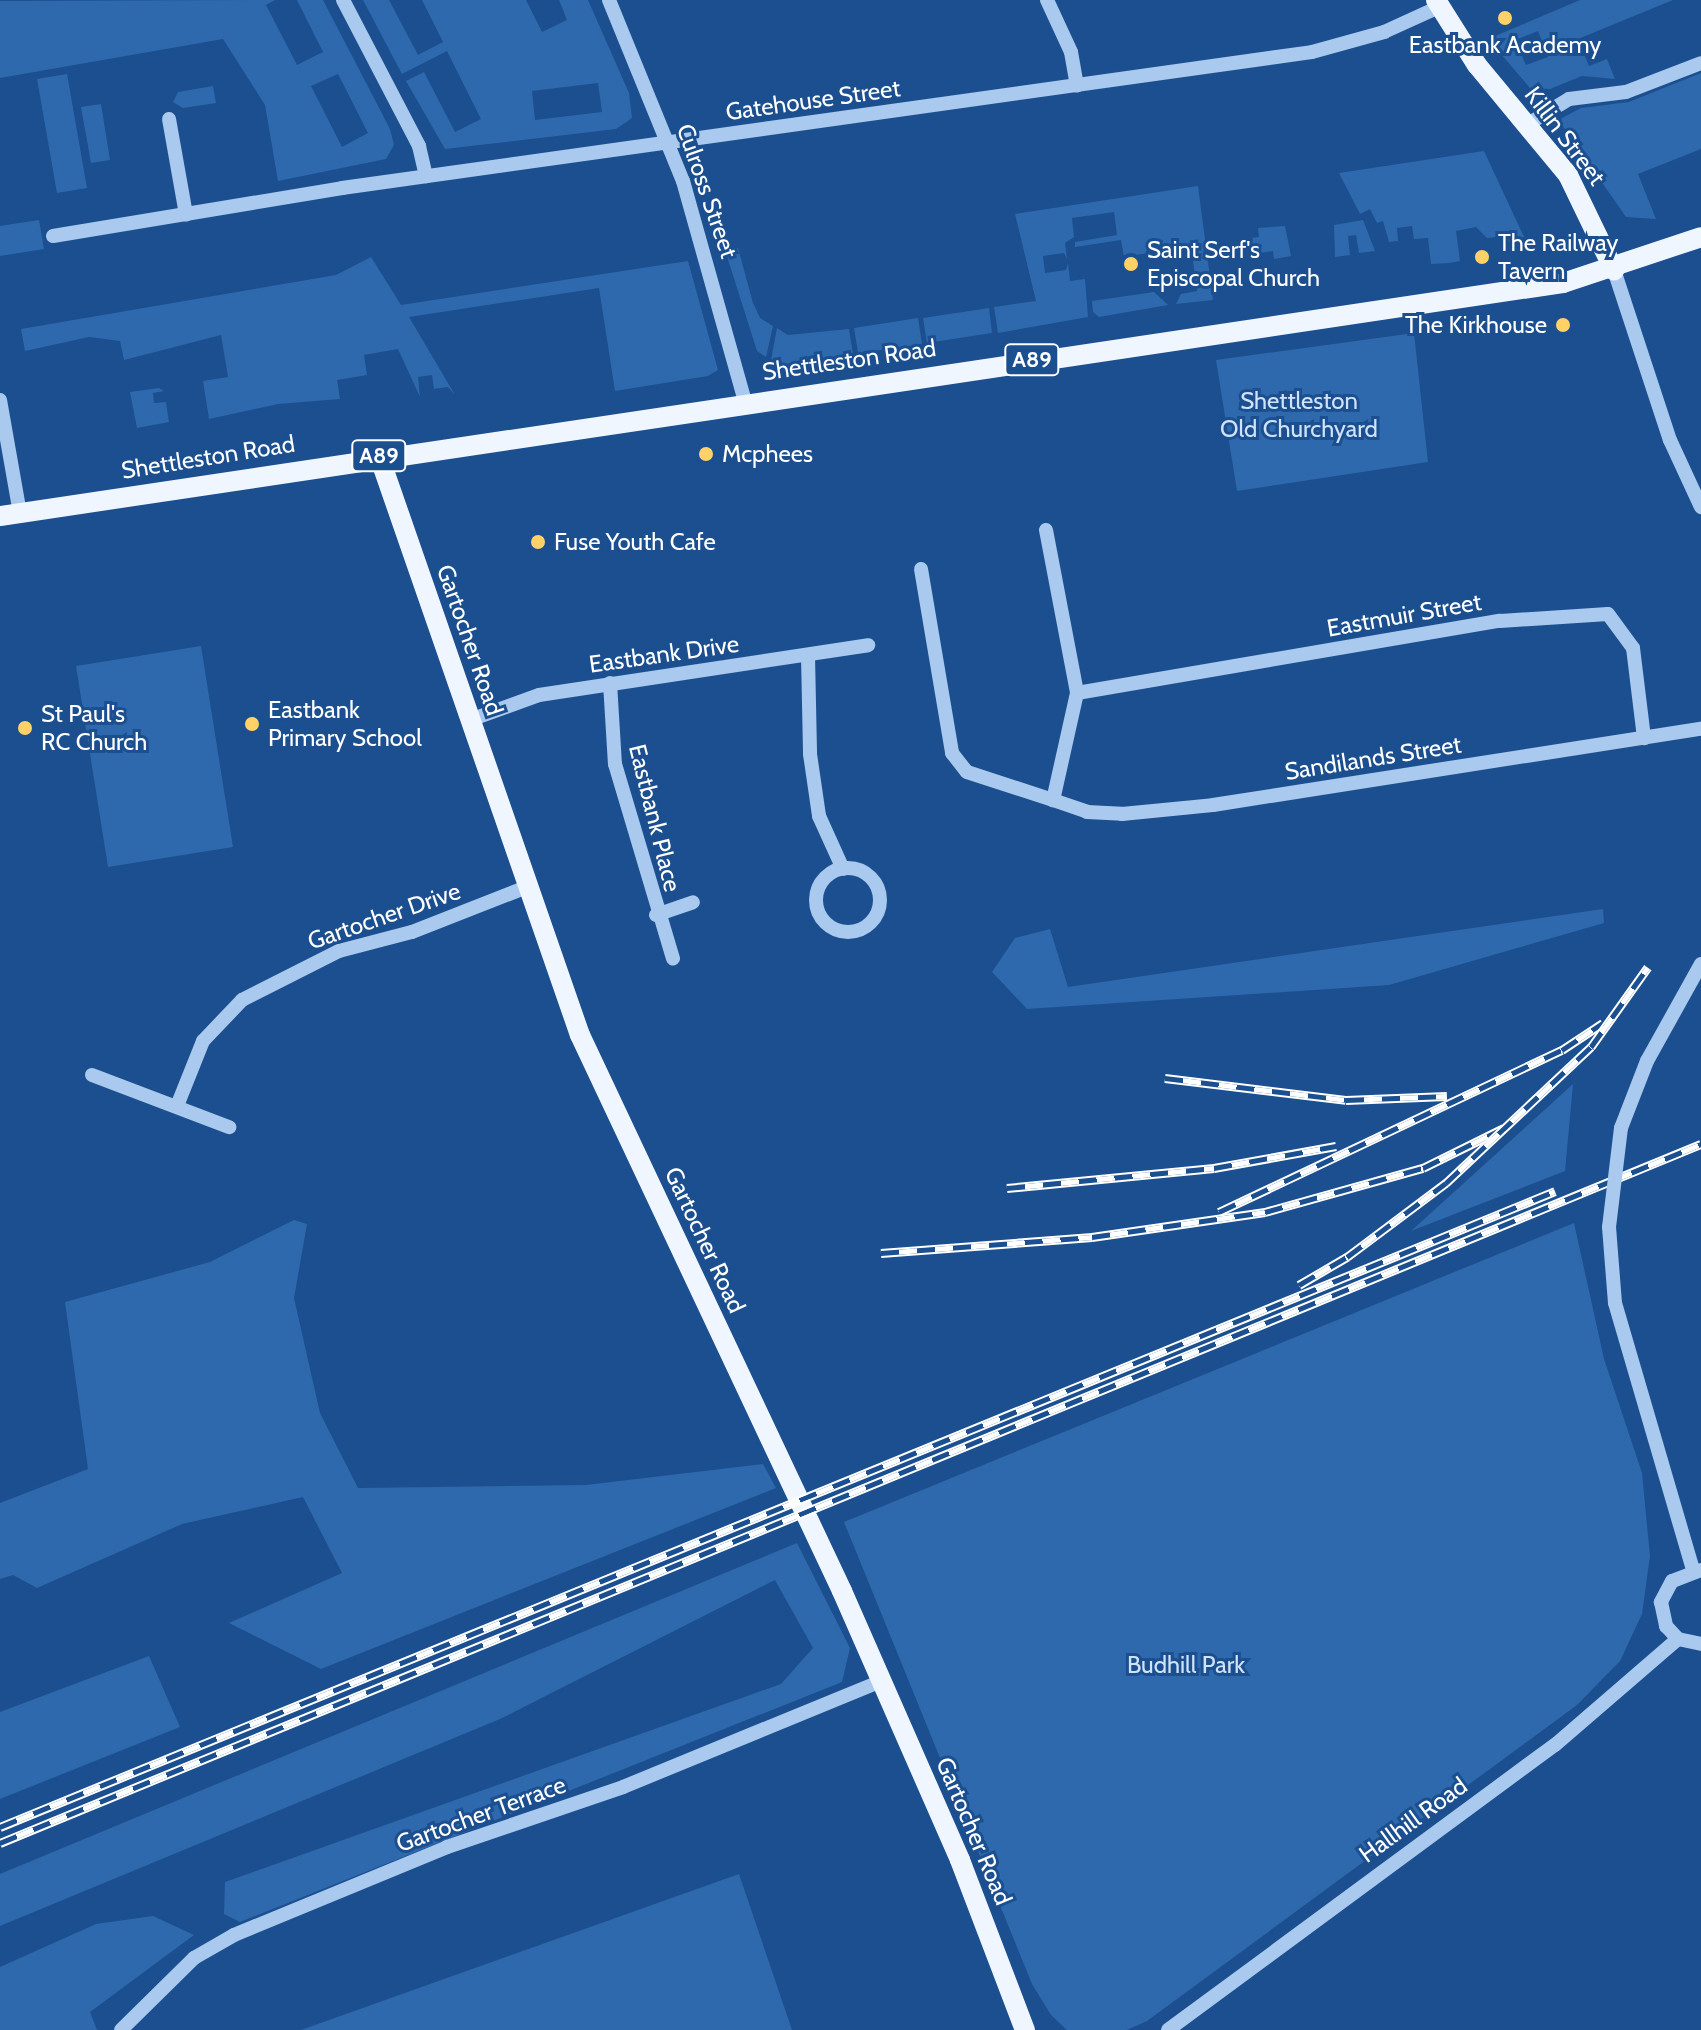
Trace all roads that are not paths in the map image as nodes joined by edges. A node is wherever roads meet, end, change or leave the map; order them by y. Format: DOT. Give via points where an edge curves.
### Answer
graph roads {
  1 [pos="343,0"];
  2 [pos="609,0"];
  3 [pos="1047,0"];
  4 [pos="1438,3"];
  5 [pos="1701,63"];
  6 [pos="1077,85"];
  7 [pos="169,119"];
  8 [pos="1528,124"];
  9 [pos="669,143"];
  10 [pos="426,176"];
  11 [pos="186,214"];
  12 [pos="53,236"];
  13 [pos="1701,237"];
  14 [pos="1614,270"];
  15 [pos="0,400"];
  16 [pos="745,402"];
  17 [pos="379,456"];
  18 [pos="1701,507"];
  19 [pos="10,514"];
  20 [pos="1046,530"];
  21 [pos="921,569"];
  22 [pos="868,645"];
  23 [pos="808,656"];
  24 [pos="610,683"];
  25 [pos="1077,693"];
  26 [pos="470,720"];
  27 [pos="1701,729"];
  28 [pos="1644,738"];
  29 [pos="1053,800"];
  30 [pos="843,869"];
  31 [pos="527,887"];
  32 [pos="693,902"];
  33 [pos="656,915"];
  34 [pos="673,959"];
  35 [pos="1701,964"];
  36 [pos="92,1075"];
  37 [pos="177,1106"];
  38 [pos="229,1127"];
  39 [pos="1697,1570"];
  40 [pos="1678,1639"];
  41 [pos="1701,1644"];
  42 [pos="881,1681"];
  43 [pos="121,2030"];
  44 [pos="1025,2030"];
  45 [pos="1168,2030"];
  1 -- 10 [label="street" via="419,146"];
  2 -- 9 [label="street, Culross Street"];
  3 -- 6 [label="street" via="1071,52"];
  4 -- 6 [label="street, Gatehouse Street" via="1384,32 1322,50"];
  4 -- 8 [label="main road, Killin Street" via="1477,65"];
  5 -- 8 [label="street" via="1619,94 1569,99"];
  6 -- 9 [label="street, Gatehouse Street"];
  7 -- 11 [label="street"];
  8 -- 14 [label="main road, Killin Street" via="1573,185"];
  9 -- 10 [label="street, Gatehouse Street"];
  9 -- 16 [label="street, Culross Street" via="714,279"];
  10 -- 11 [label="street, Gatehouse Street"];
  11 -- 12 [label="street, Gatehouse Street"];
  13 -- 14 [label="main road, Shettleston Road / A89"];
  14 -- 16 [label="main road, Shettleston Road / A89" via="1514,291"];
  14 -- 18 [label="street" via="1673,446"];
  15 -- 19 [label="street"];
  16 -- 17 [label="main road, Shettleston Road / A89"];
  17 -- 19 [label="main road, Shettleston Road / A89"];
  17 -- 26 [label="main road, Gartocher Road"];
  20 -- 25 [label="street"];
  21 -- 29 [label="street, Sandilands Street" via="952,753 967,772"];
  22 -- 23 [label="street, Eastbank Drive"];
  23 -- 24 [label="street, Eastbank Drive"];
  23 -- 30 [label="street" via="810,754 819,816"];
  24 -- 26 [label="street, Eastbank Drive" via="539,695"];
  24 -- 33 [label="street, Eastbank Place" via="615,764"];
  25 -- 28 [label="street, Eastmuir Street" via="1500,621 1608,614 1633,648"];
  25 -- 29 [label="street"];
  26 -- 31 [label="main road, Gartocher Road"];
  27 -- 28 [label="street, Sandilands Street"];
  28 -- 29 [label="street, Sandilands Street" via="1198,807 1122,814 1087,812"];
  30 -- 30 [label="street" via="824,880 816,900 823,921 853,932 877,915 880,895 871,877"];
  31 -- 37 [label="street, Gartocher Drive" via="412,932 339,951 242,1000 203,1041"];
  31 -- 42 [label="main road, Gartocher Road" via="580,1035"];
  32 -- 33 [label="street, Eastbank Place"];
  33 -- 34 [label="street, Eastbank Place"];
  35 -- 39 [label="street, bridge" via="1647,1061 1621,1128 1609,1227 1615,1303"];
  36 -- 37 [label="street"];
  37 -- 38 [label="street"];
  39 -- 40 [label="street" via="1672,1581 1661,1602 1666,1626"];
  40 -- 41 [label="street"];
  40 -- 45 [label="street, Hallhill Road" via="1555,1745"];
  42 -- 43 [label="street, Gartocher Terrace" via="623,1787 447,1847 234,1935 194,1958"];
  42 -- 44 [label="main road, Gartocher Road" via="960,1860"];
}
